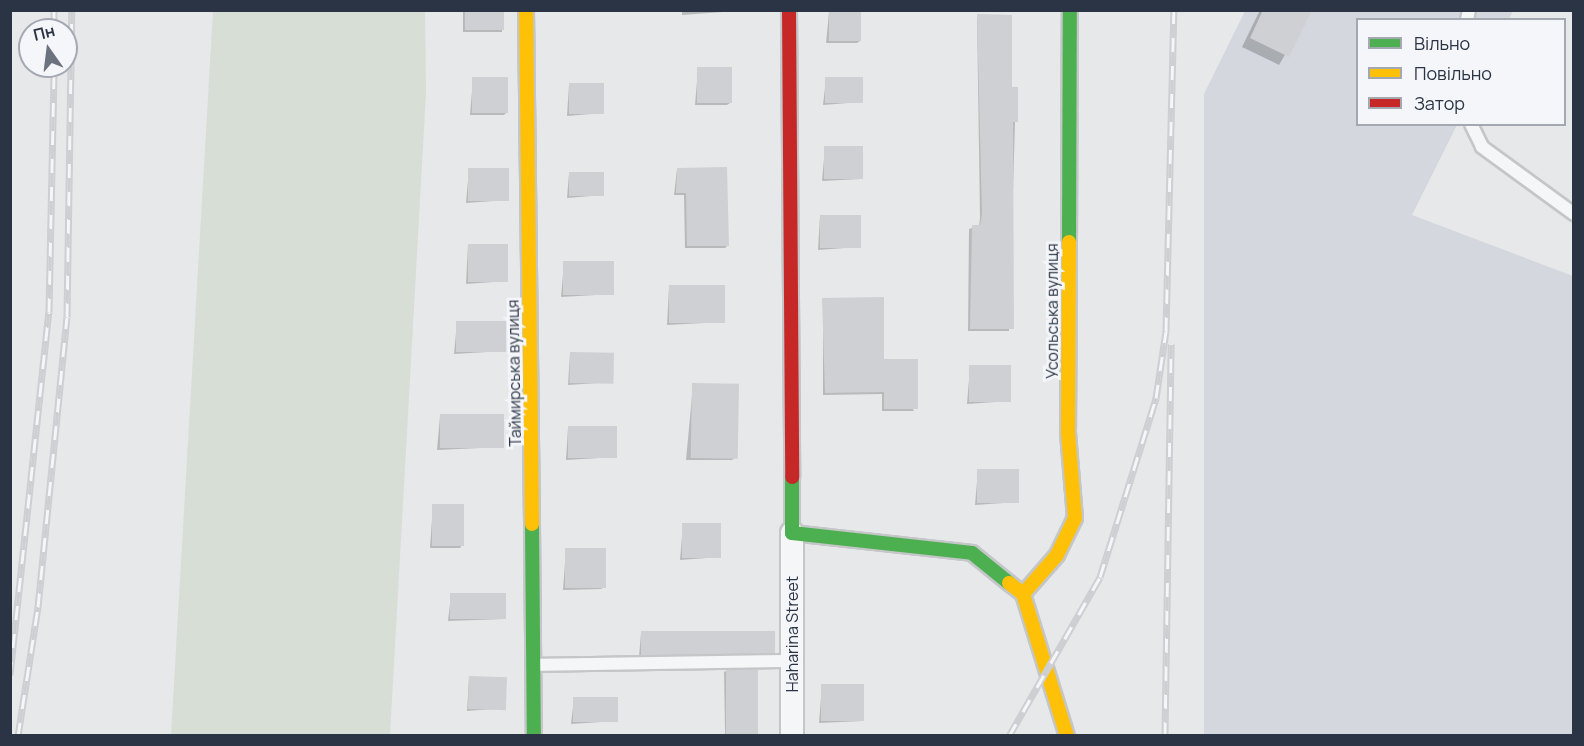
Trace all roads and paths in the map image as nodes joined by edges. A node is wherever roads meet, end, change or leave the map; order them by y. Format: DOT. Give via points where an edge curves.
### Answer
graph roads {
  1 [pos="526,10"];
  2 [pos="789,10"];
  3 [pos="1070,10"];
  4 [pos="1472,126"];
  5 [pos="1574,214"];
  6 [pos="792,532"];
  7 [pos="1023,594"];
  8 [pos="792,661"];
  9 [pos="533,665"];
  10 [pos="534,735"];
  11 [pos="792,735"];
  12 [pos="1067,735"];
  1 -- 9 [label="street, Таймирська вулиця"];
  2 -- 6 [label="street"];
  3 -- 7 [label="street, Усольська вулиця" via="1068,433 1075,518 1057,555"];
  4 -- 5 [label="lane" via="1482,147"];
  6 -- 7 [label="street" via="972,553"];
  6 -- 8 [label="street, Haharina Street"];
  7 -- 12 [label="street"];
  8 -- 9 [label="lane"];
  8 -- 11 [label="street, Haharina Street"];
  9 -- 10 [label="street, Таймирська вулиця"];
}
